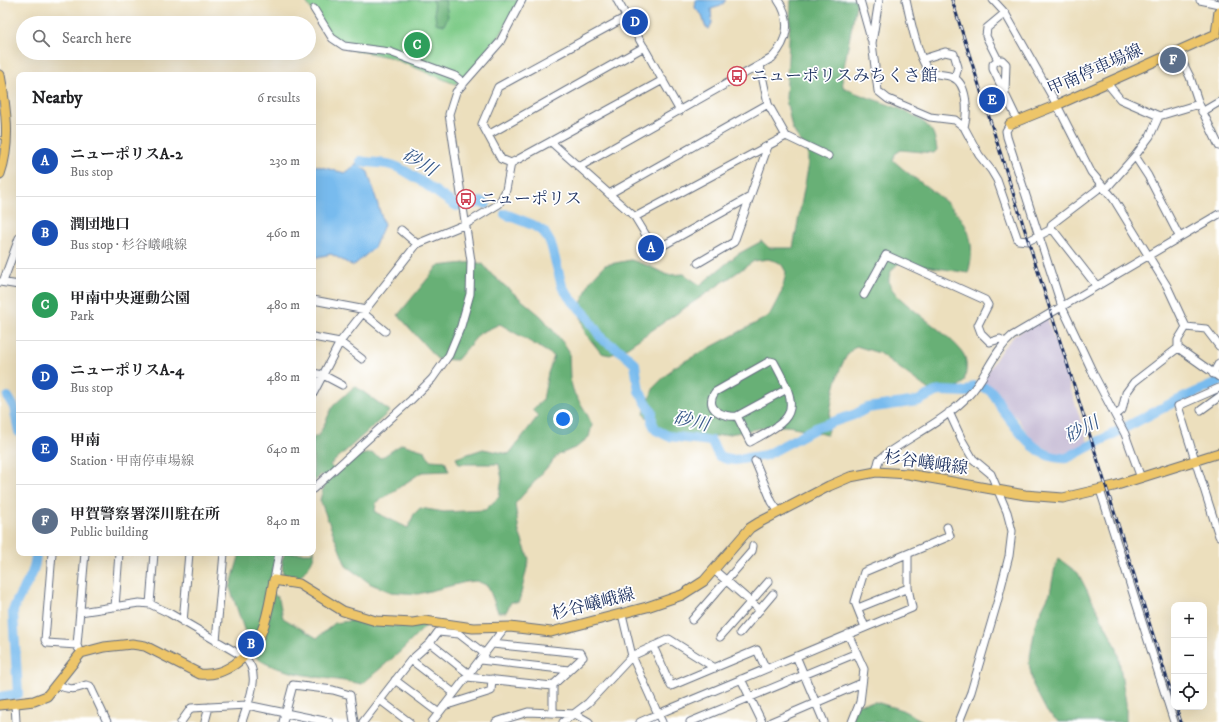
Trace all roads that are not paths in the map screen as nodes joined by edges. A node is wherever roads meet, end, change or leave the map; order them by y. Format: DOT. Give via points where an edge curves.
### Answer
graph roads {
  1 [pos="522,0"];
  2 [pos="617,0"];
  3 [pos="778,0"];
  4 [pos="860,0"];
  5 [pos="879,0"];
  6 [pos="906,0"];
  7 [pos="994,0"];
  8 [pos="1200,0"];
  9 [pos="1219,4"];
  10 [pos="314,9"];
  11 [pos="1219,11"];
  12 [pos="1004,14"];
  13 [pos="626,17"];
  14 [pos="1217,33"];
  15 [pos="872,42"];
  16 [pos="644,47"];
  17 [pos="1177,51"];
  18 [pos="923,59"];
  19 [pos="998,60"];
  20 [pos="760,66"];
  21 [pos="0,75"];
  22 [pos="1006,77"];
  23 [pos="955,78"];
  24 [pos="998,79"];
  25 [pos="664,80"];
  26 [pos="464,83"];
  27 [pos="1107,83"];
  28 [pos="1006,93"];
  29 [pos="1219,102"];
  30 [pos="768,104"];
  31 [pos="1199,104"];
  32 [pos="1058,105"];
  33 [pos="680,111"];
  34 [pos="1202,112"];
  35 [pos="1159,116"];
  36 [pos="1014,122"];
  37 [pos="964,127"];
  38 [pos="488,135"];
  39 [pos="786,136"];
  40 [pos="551,142"];
  41 [pos="768,146"];
  42 [pos="1219,146"];
  43 [pos="828,156"];
  44 [pos="1135,156"];
  45 [pos="511,162"];
  46 [pos="579,167"];
  47 [pos="0,174"];
  48 [pos="1104,188"];
  49 [pos="609,194"];
  50 [pos="750,197"];
  51 [pos="1219,214"];
  52 [pos="635,217"];
  53 [pos="466,224"];
  54 [pos="400,230"];
  55 [pos="1050,230"];
  56 [pos="1039,236"];
  57 [pos="1178,236"];
  58 [pos="417,244"];
  59 [pos="16,251"];
  60 [pos="1148,255"];
  61 [pos="698,263"];
  62 [pos="2,282"];
  63 [pos="16,284"];
  64 [pos="1096,285"];
  65 [pos="864,295"];
  66 [pos="316,301"];
  67 [pos="1062,307"];
  68 [pos="365,312"];
  69 [pos="1186,327"];
  70 [pos="385,331"];
  71 [pos="316,338"];
  72 [pos="340,342"];
  73 [pos="1005,342"];
  74 [pos="1219,346"];
  75 [pos="1178,348"];
  76 [pos="362,358"];
  77 [pos="1219,364"];
  78 [pos="316,374"];
  79 [pos="323,375"];
  80 [pos="1216,375"];
  81 [pos="342,385"];
  82 [pos="316,388"];
  83 [pos="1219,388"];
  84 [pos="788,389"];
  85 [pos="1219,397"];
  86 [pos="1201,410"];
  87 [pos="949,412"];
  88 [pos="1116,415"];
  89 [pos="738,416"];
  90 [pos="1219,453"];
  91 [pos="755,461"];
  92 [pos="1195,461"];
  93 [pos="876,472"];
  94 [pos="1141,478"];
  95 [pos="316,486"];
  96 [pos="998,490"];
  97 [pos="1100,490"];
  98 [pos="779,512"];
  99 [pos="947,527"];
  100 [pos="1219,536"];
  101 [pos="753,546"];
  102 [pos="908,554"];
  103 [pos="52,556"];
  104 [pos="85,556"];
  105 [pos="119,556"];
  106 [pos="154,556"];
  107 [pos="190,556"];
  108 [pos="224,556"];
  109 [pos="278,556"];
  110 [pos="714,570"];
  111 [pos="274,580"];
  112 [pos="726,581"];
  113 [pos="769,581"];
  114 [pos="908,588"];
  115 [pos="774,594"];
  116 [pos="750,602"];
  117 [pos="150,604"];
  118 [pos="115,607"];
  119 [pos="858,608"];
  120 [pos="760,610"];
  121 [pos="80,612"];
  122 [pos="622,614"];
  123 [pos="692,620"];
  124 [pos="183,622"];
  125 [pos="865,627"];
  126 [pos="504,628"];
  127 [pos="740,633"];
  128 [pos="848,634"];
  129 [pos="720,637"];
  130 [pos="216,641"];
  131 [pos="430,643"];
  132 [pos="492,644"];
  133 [pos="653,646"];
  134 [pos="79,649"];
  135 [pos="856,653"];
  136 [pos="632,656"];
  137 [pos="796,656"];
  138 [pos="244,657"];
  139 [pos="482,657"];
  140 [pos="411,660"];
  141 [pos="715,668"];
  142 [pos="766,669"];
  143 [pos="569,670"];
  144 [pos="468,675"];
  145 [pos="804,675"];
  146 [pos="741,679"];
  147 [pos="395,680"];
  148 [pos="492,680"];
  149 [pos="862,683"];
  150 [pos="56,684"];
  151 [pos="553,684"];
  152 [pos="454,693"];
  153 [pos="750,698"];
  154 [pos="380,700"];
  155 [pos="816,703"];
  156 [pos="15,704"];
  157 [pos="0,705"];
  158 [pos="247,705"];
  159 [pos="444,706"];
  160 [pos="209,707"];
  161 [pos="553,712"];
  162 [pos="285,713"];
  163 [pos="439,713"];
  164 [pos="575,714"];
  165 [pos="658,714"];
  166 [pos="851,721"];
  167 [pos="16,722"];
  168 [pos="106,722"];
  169 [pos="181,722"];
  170 [pos="205,722"];
  171 [pos="242,722"];
  172 [pos="282,722"];
  173 [pos="325,722"];
  174 [pos="354,722"];
  175 [pos="363,722"];
  176 [pos="409,722"];
  177 [pos="432,722"];
  178 [pos="496,722"];
  179 [pos="563,722"];
  180 [pos="589,722"];
  181 [pos="640,722"];
  182 [pos="662,722"];
  183 [pos="690,722"];
  184 [pos="762,722"];
  185 [pos="771,722"];
  186 [pos="824,722"];
  187 [pos="959,722"];
  188 [pos="1174,722"];
  1 -- 26 [label="street" via="500,42"];
  2 -- 13 [label="street"];
  3 -- 20 [label="street" via="786,20 784,43 772,58"];
  4 -- 15 [label="street"];
  5 -- 15 [label="street"];
  6 -- 18 [label="street"];
  7 -- 12 [label="street"];
  8 -- 9 [label="street"];
  10 -- 26 [label="street" via="332,38 344,46 390,52 455,76"];
  11 -- 14 [label="main road, 甲南停車場線"];
  12 -- 19 [label="street" via="987,28 986,36"];
  12 -- 32 [label="street"];
  13 -- 16 [label="street"];
  13 -- 38 [label="street" via="498,87 482,124"];
  14 -- 17 [label="main road, 甲南停車場線"];
  15 -- 37 [label="street" via="878,91 888,99 930,117 955,120"];
  16 -- 25 [label="street"];
  16 -- 38 [label="street"];
  17 -- 27 [label="main road, 甲南停車場線"];
  17 -- 31 [label="street" via="1190,76"];
  18 -- 23 [label="street" via="928,70 934,74"];
  18 -- 23 [label="street" via="945,52 954,54 958,67"];
  19 -- 22 [label="street" via="1006,64"];
  19 -- 24 [label="street" via="993,64 993,69"];
  20 -- 30 [label="street"];
  20 -- 33 [label="street"];
  21 -- 47 [label="main road" via="6,132"];
  22 -- 24 [label="street"];
  22 -- 28 [label="street"];
  23 -- 37 [label="street" via="964,88"];
  24 -- 28 [label="street"];
  25 -- 33 [label="street"];
  25 -- 40 [label="street"];
  26 -- 53 [label="street" via="456,92 449,114"];
  27 -- 32 [label="main road, 甲南停車場線"];
  27 -- 35 [label="street" via="1120,99"];
  28 -- 36 [label="street"];
  29 -- 34 [label="street"];
  30 -- 39 [label="street"];
  30 -- 49 [label="street"];
  31 -- 34 [label="street"];
  31 -- 35 [label="street"];
  32 -- 36 [label="main road, 甲南停車場線"];
  32 -- 48 [label="street" via="1091,172"];
  33 -- 46 [label="street"];
  34 -- 42 [label="street"];
  35 -- 44 [label="street" via="1150,136"];
  36 -- 56 [label="street" via="1006,131 1007,138"];
  37 -- 56 [label="street" via="979,155 997,180 1018,240 1028,241"];
  38 -- 45 [label="street" via="501,159"];
  39 -- 41 [label="street"];
  39 -- 43 [label="street"];
  40 -- 45 [label="street"];
  40 -- 46 [label="street"];
  41 -- 50 [label="street"];
  41 -- 52 [label="street"];
  44 -- 48 [label="street"];
  44 -- 57 [label="street"];
  45 -- 53 [label="street" via="506,190 499,204"];
  46 -- 49 [label="street"];
  48 -- 55 [label="street" via="1052,224"];
  48 -- 60 [label="street" via="1113,198"];
  49 -- 52 [label="street"];
  50 -- 52 [label="street" via="655,250"];
  50 -- 61 [label="street" via="734,242"];
  51 -- 57 [label="street"];
  53 -- 58 [label="street"];
  53 -- 95 [label="street" via="471,261 470,294 449,355 432,379 411,400"];
  54 -- 58 [label="street"];
  55 -- 56 [label="street"];
  55 -- 64 [label="street" via="1054,231"];
  56 -- 67 [label="street"];
  57 -- 60 [label="street"];
  58 -- 68 [label="street"];
  59 -- 62 [label="street"];
  60 -- 64 [label="street"];
  60 -- 69 [label="street" via="1167,286"];
  62 -- 63 [label="street"];
  64 -- 67 [label="street"];
  65 -- 73 [label="street" via="886,255 985,300 988,305 978,325 981,333 990,342 1000,339"];
  66 -- 68 [label="street"];
  67 -- 73 [label="street"];
  67 -- 88 [label="street"];
  68 -- 70 [label="street"];
  68 -- 72 [label="street"];
  69 -- 74 [label="street" via="1206,329"];
  69 -- 75 [label="street" via="1178,340"];
  71 -- 72 [label="street"];
  72 -- 76 [label="street"];
  72 -- 79 [label="street"];
  73 -- 87 [label="street" via="977,385"];
  75 -- 80 [label="street"];
  75 -- 88 [label="street" via="1134,382 1126,393 1122,410"];
  77 -- 80 [label="street"];
  78 -- 79 [label="street"];
  79 -- 81 [label="street"];
  79 -- 82 [label="street"];
  83 -- 92 [label="street" via="1178,406"];
  84 -- 89 [label="street"];
  84 -- 89 [label="street" via="788,416 750,442"];
  84 -- 89 [label="street" via="774,362 770,361 715,392 711,399 713,408 725,417"];
  85 -- 86 [label="street"];
  87 -- 93 [label="street" via="879,460"];
  87 -- 96 [label="street" via="973,459 991,474"];
  88 -- 94 [label="street"];
  90 -- 92 [label="main road, 杉谷嶬峨線"];
  91 -- 98 [label="street" via="772,502"];
  92 -- 94 [label="main road, 杉谷嶬峨線"];
  92 -- 100 [label="street"];
  93 -- 96 [label="main road, 杉谷嶬峨線" via="908,474"];
  93 -- 98 [label="main road, 杉谷嶬峨線" via="839,482"];
  94 -- 97 [label="main road, 杉谷嶬峨線"];
  96 -- 97 [label="main road, 杉谷嶬峨線" via="1053,498 1073,497"];
  96 -- 187 [label="street" via="1012,531 1009,556 971,692"];
  97 -- 188 [label="street"];
  98 -- 110 [label="main road, 杉谷嶬峨線" via="750,528"];
  99 -- 102 [label="street" via="950,536"];
  101 -- 112 [label="street" via="752,551"];
  102 -- 114 [label="street"];
  102 -- 119 [label="street" via="864,572 855,602"];
  103 -- 134 [label="street" via="45,640 47,643"];
  104 -- 121 [label="street"];
  105 -- 118 [label="street"];
  106 -- 117 [label="street"];
  107 -- 124 [label="street"];
  108 -- 130 [label="street"];
  109 -- 111 [label="street"];
  110 -- 112 [label="street"];
  110 -- 122 [label="main road, 杉谷嶬峨線" via="682,595"];
  111 -- 126 [label="main road, 杉谷嶬峨線" via="299,584 343,611 359,617 393,622 425,621 473,628"];
  111 -- 138 [label="main road" via="262,633"];
  112 -- 116 [label="street"];
  112 -- 123 [label="street"];
  113 -- 116 [label="street"];
  114 -- 119 [label="street"];
  114 -- 125 [label="street" via="912,608"];
  115 -- 120 [label="street"];
  116 -- 120 [label="street"];
  116 -- 129 [label="street"];
  117 -- 118 [label="street"];
  117 -- 124 [label="street"];
  118 -- 121 [label="street"];
  119 -- 125 [label="street"];
  120 -- 127 [label="street"];
  121 -- 134 [label="street"];
  122 -- 126 [label="main road, 杉谷嶬峨線" via="551,632"];
  122 -- 136 [label="street"];
  124 -- 130 [label="street"];
  125 -- 128 [label="street"];
  126 -- 132 [label="street"];
  128 -- 135 [label="street"];
  128 -- 137 [label="street"];
  130 -- 138 [label="street"];
  131 -- 139 [label="street" via="438,632 459,634"];
  131 -- 140 [label="street"];
  131 -- 144 [label="street"];
  132 -- 139 [label="street"];
  132 -- 143 [label="street" via="581,653 583,657"];
  133 -- 136 [label="street"];
  133 -- 141 [label="street" via="669,639"];
  133 -- 141 [label="street" via="671,686"];
  134 -- 138 [label="main road" via="132,644 155,651 187,669 209,675 224,670"];
  134 -- 150 [label="main road"];
  135 -- 145 [label="street"];
  135 -- 149 [label="street" via="864,670"];
  136 -- 164 [label="street"];
  136 -- 165 [label="street"];
  137 -- 142 [label="street"];
  137 -- 145 [label="street"];
  138 -- 158 [label="street" via="251,664 255,677"];
  139 -- 143 [label="street"];
  139 -- 144 [label="street"];
  140 -- 147 [label="street"];
  140 -- 152 [label="street"];
  141 -- 142 [label="street" via="757,650"];
  142 -- 146 [label="street"];
  143 -- 151 [label="street"];
  144 -- 148 [label="street"];
  144 -- 152 [label="street"];
  145 -- 153 [label="street"];
  145 -- 155 [label="street"];
  146 -- 153 [label="street"];
  146 -- 165 [label="street"];
  147 -- 154 [label="street"];
  147 -- 163 [label="street"];
  148 -- 151 [label="street" via="552,686"];
  148 -- 159 [label="street" via="491,691"];
  149 -- 155 [label="street"];
  149 -- 166 [label="street" via="860,702"];
  150 -- 156 [label="main road" via="47,696 41,699"];
  150 -- 168 [label="street" via="70,689 90,686"];
  151 -- 161 [label="street"];
  152 -- 159 [label="street"];
  153 -- 183 [label="street"];
  153 -- 184 [label="street"];
  154 -- 175 [label="street"];
  154 -- 176 [label="street"];
  155 -- 185 [label="street"];
  155 -- 186 [label="street"];
  156 -- 157 [label="main road"];
  156 -- 167 [label="street"];
  158 -- 160 [label="street"];
  158 -- 162 [label="street"];
  158 -- 171 [label="street"];
  159 -- 163 [label="street"];
  160 -- 169 [label="street" via="191,708"];
  160 -- 170 [label="street"];
  161 -- 164 [label="street"];
  161 -- 178 [label="street" via="528,712"];
  162 -- 172 [label="street"];
  162 -- 173 [label="street"];
  162 -- 174 [label="street" via="293,685 332,690 350,695"];
  163 -- 177 [label="street"];
  164 -- 179 [label="street"];
  164 -- 180 [label="street"];
  165 -- 181 [label="street"];
  165 -- 182 [label="street"];
}
